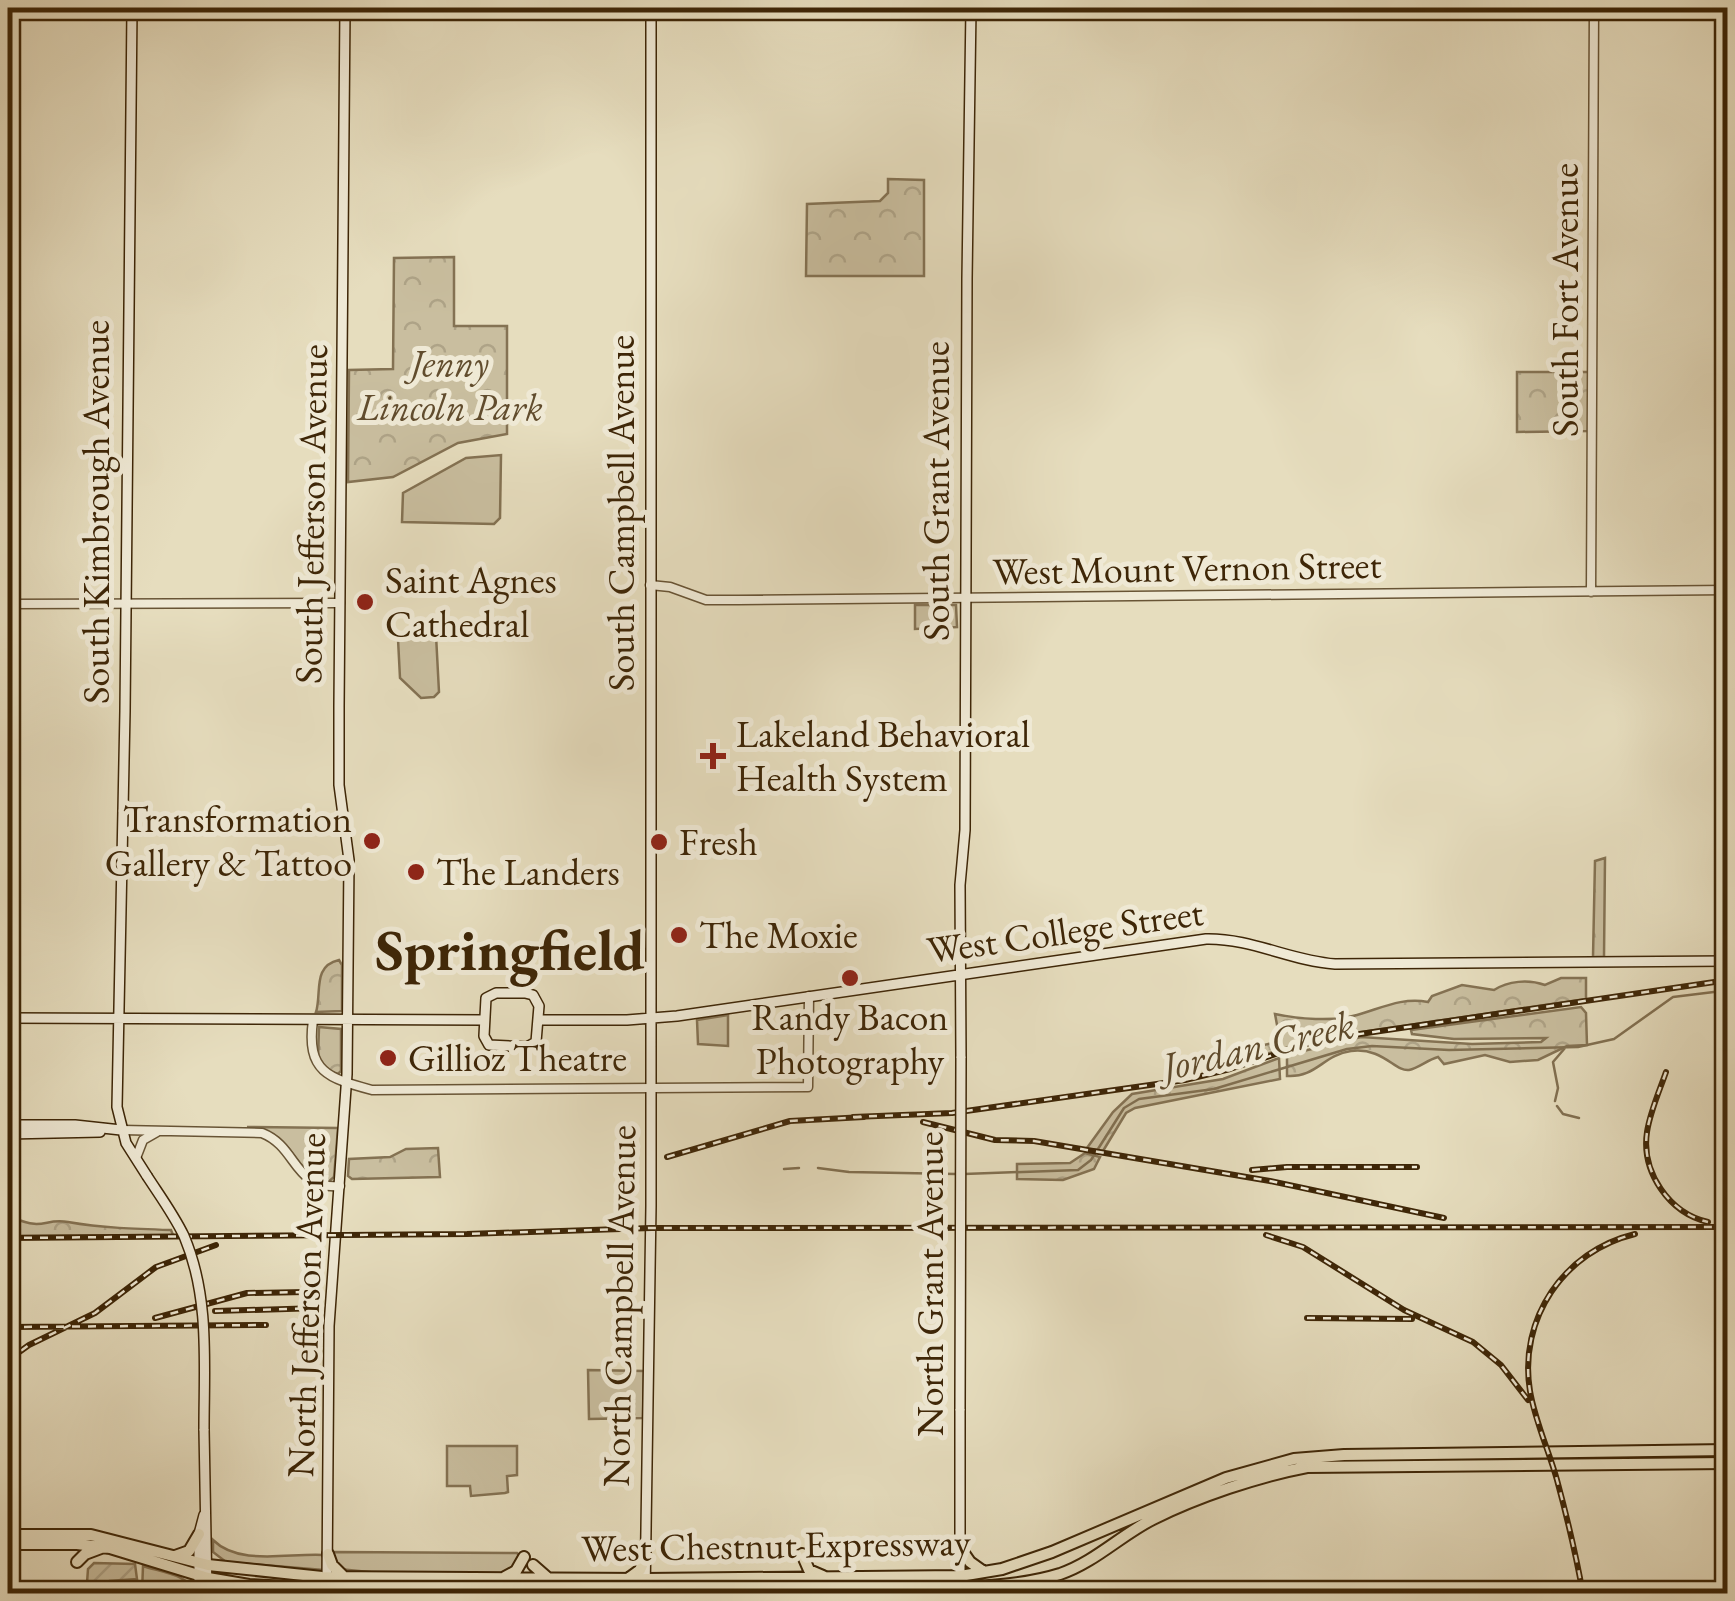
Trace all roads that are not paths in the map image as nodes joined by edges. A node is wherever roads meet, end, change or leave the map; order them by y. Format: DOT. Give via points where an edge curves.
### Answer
graph roads {
  1 [pos="132,8"];
  2 [pos="345,8"];
  3 [pos="651,8"];
  4 [pos="971,8"];
  5 [pos="1594,8"];
  6 [pos="650,585"];
  7 [pos="1728,590"];
  8 [pos="1590,592"];
  9 [pos="966,598"];
  10 [pos="8,604"];
  11 [pos="126,604"];
  12 [pos="340,604"];
  13 [pos="1728,961"];
  14 [pos="960,974"];
  15 [pos="809,996"];
  16 [pos="117,1017"];
  17 [pos="8,1018"];
  18 [pos="650,1018"];
  19 [pos="313,1020"];
  20 [pos="348,1020"];
  21 [pos="484,1020"];
  22 [pos="539,1020"];
  23 [pos="347,1084"];
  24 [pos="652,1088"];
  25 [pos="8,1125"];
  26 [pos="121,1130"];
  27 [pos="161,1130"];
  28 [pos="8,1134"];
  29 [pos="136,1159"];
  30 [pos="340,1186"];
  31 [pos="1728,1450"];
  32 [pos="1728,1464"];
  33 [pos="204,1515"];
  34 [pos="199,1534"];
  35 [pos="8,1535"];
  36 [pos="8,1544"];
  37 [pos="110,1548"];
  38 [pos="961,1549"];
  39 [pos="328,1554"];
  40 [pos="802,1554"];
  41 [pos="170,1556"];
  42 [pos="646,1556"];
  43 [pos="77,1562"];
  44 [pos="203,1570"];
  45 [pos="985,1572"];
  46 [pos="344,1578"];
  47 [pos="550,1579"];
  48 [pos="839,1579"];
  49 [pos="499,1580"];
  50 [pos="623,1580"];
  51 [pos="524,1584"];
  52 [pos="960,1586"];
  53 [pos="327,1587"];
  54 [pos="646,1587"];
  55 [pos="801,1587"];
  56 [pos="203,1594"];
  1 -- 11 [label="main road, South Kimbrough Avenue"];
  2 -- 12 [label="main road, South Jefferson Avenue"];
  3 -- 6 [label="main road, South Campbell Avenue"];
  4 -- 9 [label="main road, South Grant Avenue"];
  5 -- 8 [label="street, South Fort Avenue"];
  6 -- 9 [label="street, West Mount Vernon Street" via="713,600"];
  6 -- 18 [label="main road, South Campbell Avenue"];
  7 -- 8 [label="street, West Mount Vernon Street"];
  8 -- 9 [label="street, West Mount Vernon Street"];
  9 -- 14 [label="main road, South Grant Avenue"];
  10 -- 11 [label="street"];
  11 -- 12 [label="street"];
  11 -- 16 [label="main road, South Kimbrough Avenue"];
  12 -- 20 [label="main road, South Jefferson Avenue"];
  13 -- 14 [label="main road, West College Street" via="1335,964 1214,939"];
  14 -- 15 [label="main road, West College Street"];
  14 -- 38 [label="main road, North Grant Avenue, bridge"];
  15 -- 18 [label="main road, West College Street"];
  15 -- 24 [label="street" via="808,1087"];
  16 -- 17 [label="main road"];
  16 -- 19 [label="main road"];
  16 -- 26 [label="main road, South Kimbrough Avenue"];
  18 -- 22 [label="main road, West College Street"];
  18 -- 24 [label="main road, North Campbell Avenue"];
  19 -- 20 [label="main road"];
  19 -- 23 [label="street" via="317,1066"];
  20 -- 21 [label="main road"];
  20 -- 23 [label="main road, North Jefferson Avenue"];
  21 -- 22 [label="main road" via="488,996 518,992 536,998"];
  21 -- 22 [label="main road" via="484,1040 496,1047 533,1045"];
  23 -- 24 [label="street" via="372,1090"];
  23 -- 30 [label="main road, North Jefferson Avenue"];
  24 -- 42 [label="main road, North Campbell Avenue"];
  25 -- 26 [label="main road"];
  26 -- 27 [label="street"];
  26 -- 28 [label="main road"];
  26 -- 29 [label="main road"];
  27 -- 29 [label="street" via="143,1140"];
  27 -- 30 [label="street" via="266,1135 311,1181"];
  29 -- 33 [label="main road, bridge" via="184,1237 200,1290"];
  30 -- 39 [label="main road, North Jefferson Avenue" via="329,1326"];
  31 -- 45 [label="main road, West Chestnut Expressway" via="1294,1459 1226,1478 1052,1552"];
  32 -- 52 [label="main road, West Chestnut Expressway" via="1307,1467 1155,1518 1061,1574"];
  33 -- 34 [label="main road"];
  33 -- 44 [label="main road"];
  34 -- 41 [label="main road" via="189,1551"];
  34 -- 44 [label="main road"];
  35 -- 41 [label="main road" via="91,1535"];
  36 -- 37 [label="main road"];
  37 -- 43 [label="main road"];
  37 -- 44 [label="main road"];
  38 -- 45 [label="main road"];
  38 -- 52 [label="main road, North Grant Avenue"];
  39 -- 46 [label="main road"];
  39 -- 53 [label="main road, North Jefferson Avenue"];
  40 -- 48 [label="main road" via="812,1572"];
  41 -- 44 [label="main road"];
  42 -- 50 [label="main road" via="637,1573"];
  42 -- 54 [label="main road, North Campbell Avenue"];
  44 -- 53 [label="main road"];
  44 -- 56 [label="main road"];
  45 -- 52 [label="main road, West Chestnut Expressway"];
  46 -- 49 [label="main road"];
  46 -- 53 [label="main road"];
  47 -- 49 [label="main road" via="528,1561"];
  47 -- 50 [label="main road, West Chestnut Expressway"];
  47 -- 51 [label="main road, West Chestnut Expressway"];
  48 -- 52 [label="main road, West Chestnut Expressway"];
  48 -- 55 [label="main road, West Chestnut Expressway"];
  49 -- 51 [label="main road"];
  50 -- 54 [label="main road, West Chestnut Expressway"];
  51 -- 53 [label="main road"];
  51 -- 54 [label="main road, West Chestnut Expressway"];
  52 -- 55 [label="main road, West Chestnut Expressway"];
  54 -- 55 [label="main road, West Chestnut Expressway"];
}
